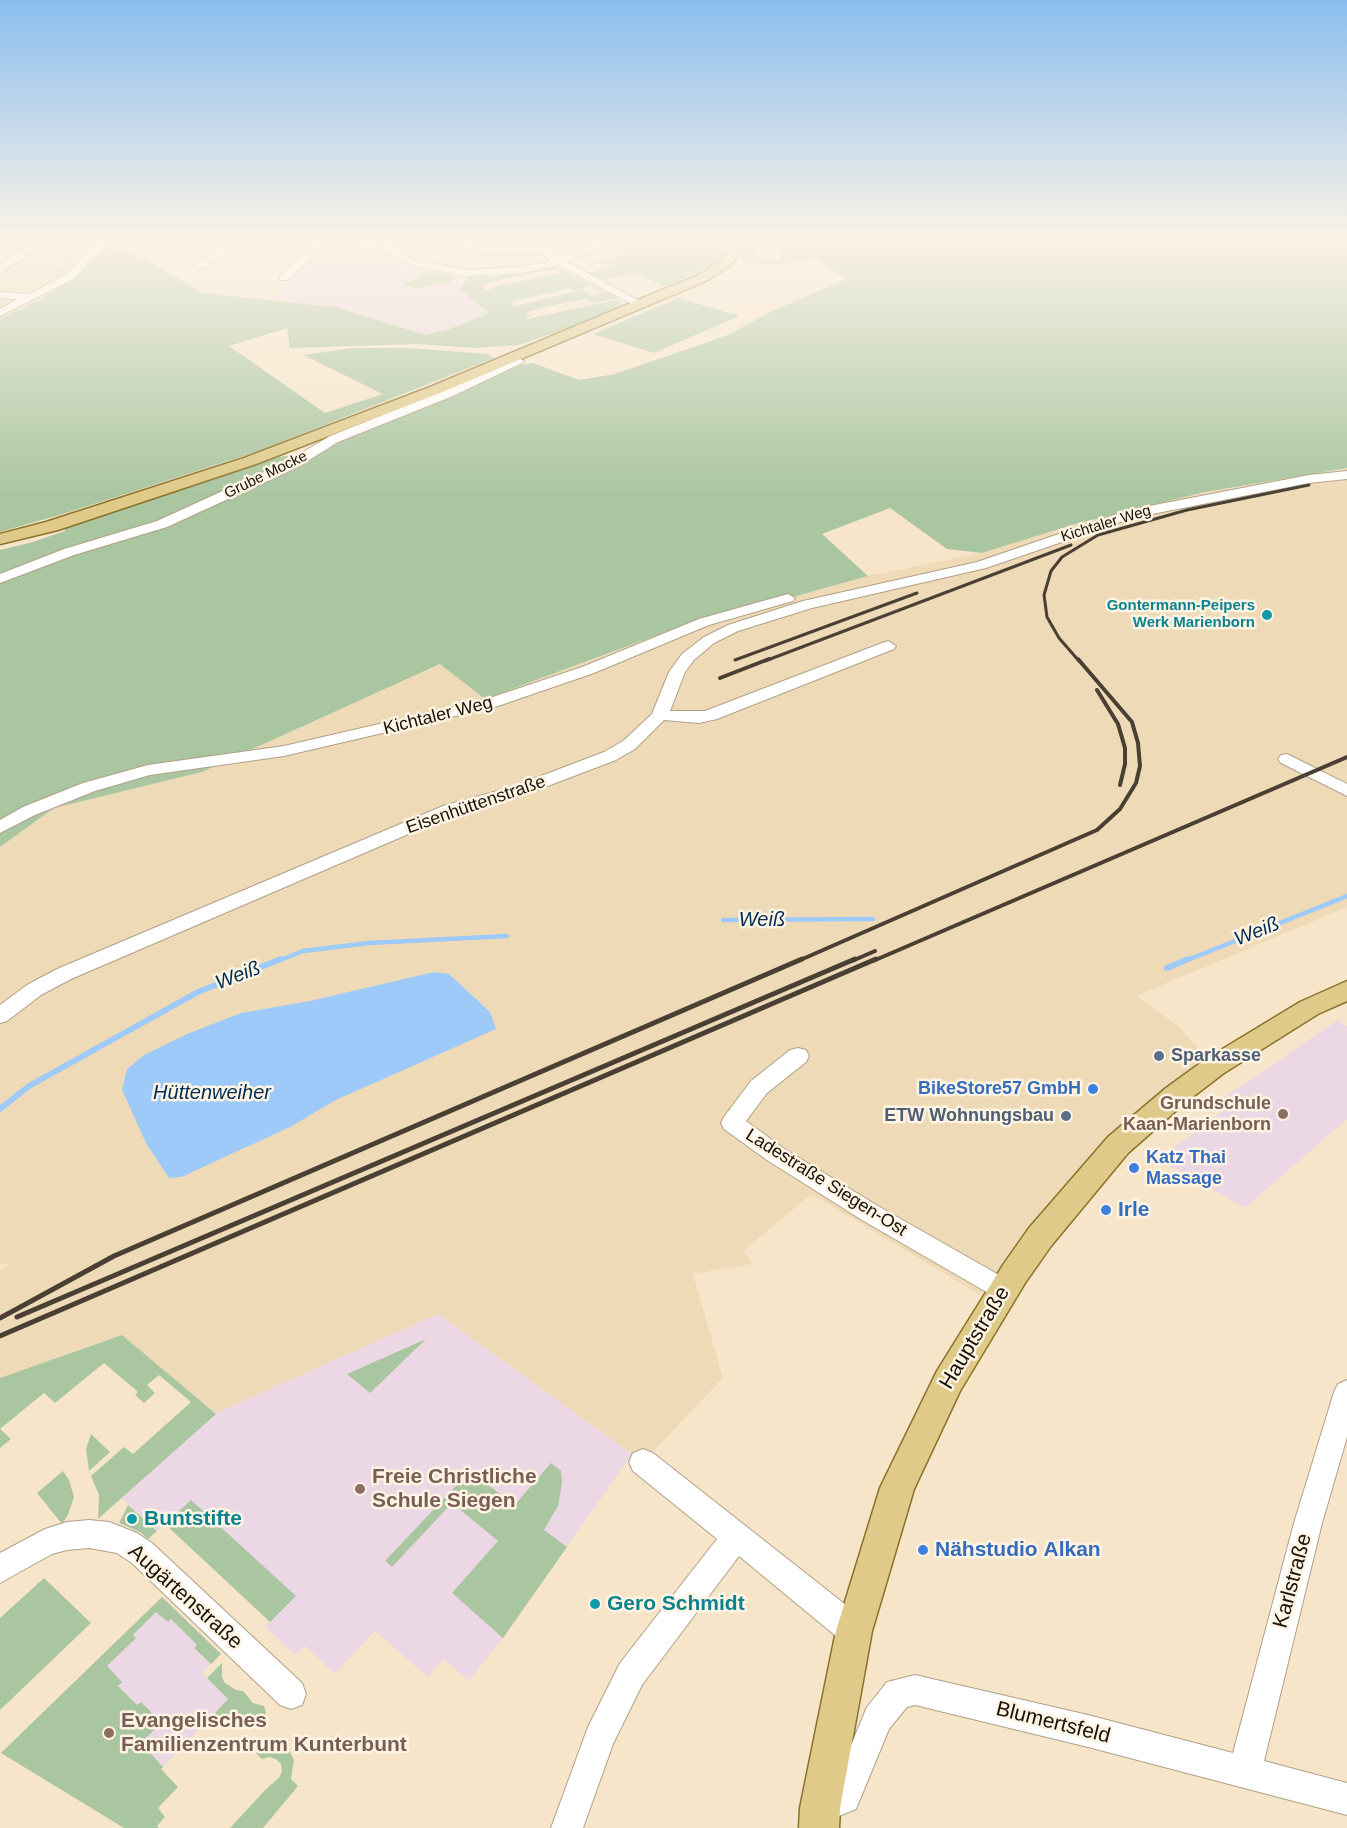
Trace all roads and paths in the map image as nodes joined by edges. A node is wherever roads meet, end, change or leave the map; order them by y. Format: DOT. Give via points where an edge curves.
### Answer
graph roads {
  1 [pos="591,324"];
  2 [pos="510,358"];
  3 [pos="1347,475"];
  4 [pos="0,539"];
  5 [pos="0,579"];
  6 [pos="870,590"];
  7 [pos="888,646"];
  8 [pos="660,715"];
  9 [pos="1287,759"];
  10 [pos="1347,791"];
  11 [pos="0,827"];
  12 [pos="1347,990"];
  13 [pos="0,1016"];
  14 [pos="798,1056"];
  15 [pos="1004,1290"];
  16 [pos="1347,1392"];
  17 [pos="643,1462"];
  18 [pos="736,1537"];
  19 [pos="0,1569"];
  20 [pos="854,1630"];
  21 [pos="291,1694"];
  22 [pos="1246,1772"];
  23 [pos="1347,1799"];
  24 [pos="820,1818"];
  25 [pos="567,1828"];
  1 -- 2 [label="main road"];
  2 -- 4 [label="main road" via="250,461 52,526"];
  2 -- 5 [label="street, Grube Mocke" via="518,361 334,439 293,464 162,524 69,552"];
  3 -- 6 [label="street, Kichtaler Weg" via="1309,478 1129,514 981,565"];
  6 -- 8 [label="street, Kichtaler Weg" via="808,604 733,628 709,640 681,665"];
  6 -- 11 [label="street, Kichtaler Weg" via="842,586 754,606 516,696 458,712 284,751 178,765 119,778 60,799"];
  7 -- 8 [label="street" via="711,715"];
  8 -- 13 [label="street, Eisenhüttenstraße" via="629,745 610,756 518,791 449,810 93,962 34,990"];
  9 -- 10 [label="street"];
  12 -- 15 [label="main road, Hauptstraße" via="1309,1008 1215,1066 1118,1145 1040,1237"];
  14 -- 15 [label="street, Ladestraße Siegen-Ost" via="759,1087 732,1123 870,1213"];
  15 -- 20 [label="main road, Hauptstraße" via="948,1381 897,1488"];
  16 -- 22 [label="street, Karlstraße" via="1296,1569"];
  17 -- 18 [label="street"];
  18 -- 20 [label="street"];
  18 -- 25 [label="street" via="631,1674 599,1738"];
  19 -- 21 [label="street, Augärtenstraße" via="45,1543 67,1536 89,1533 127,1542"];
  20 -- 24 [label="main road, Hauptstraße"];
  22 -- 23 [label="street, Blumertsfeld"];
  22 -- 24 [label="street, Blumertsfeld" via="915,1690 898,1693 878,1718 844,1798"];
}
